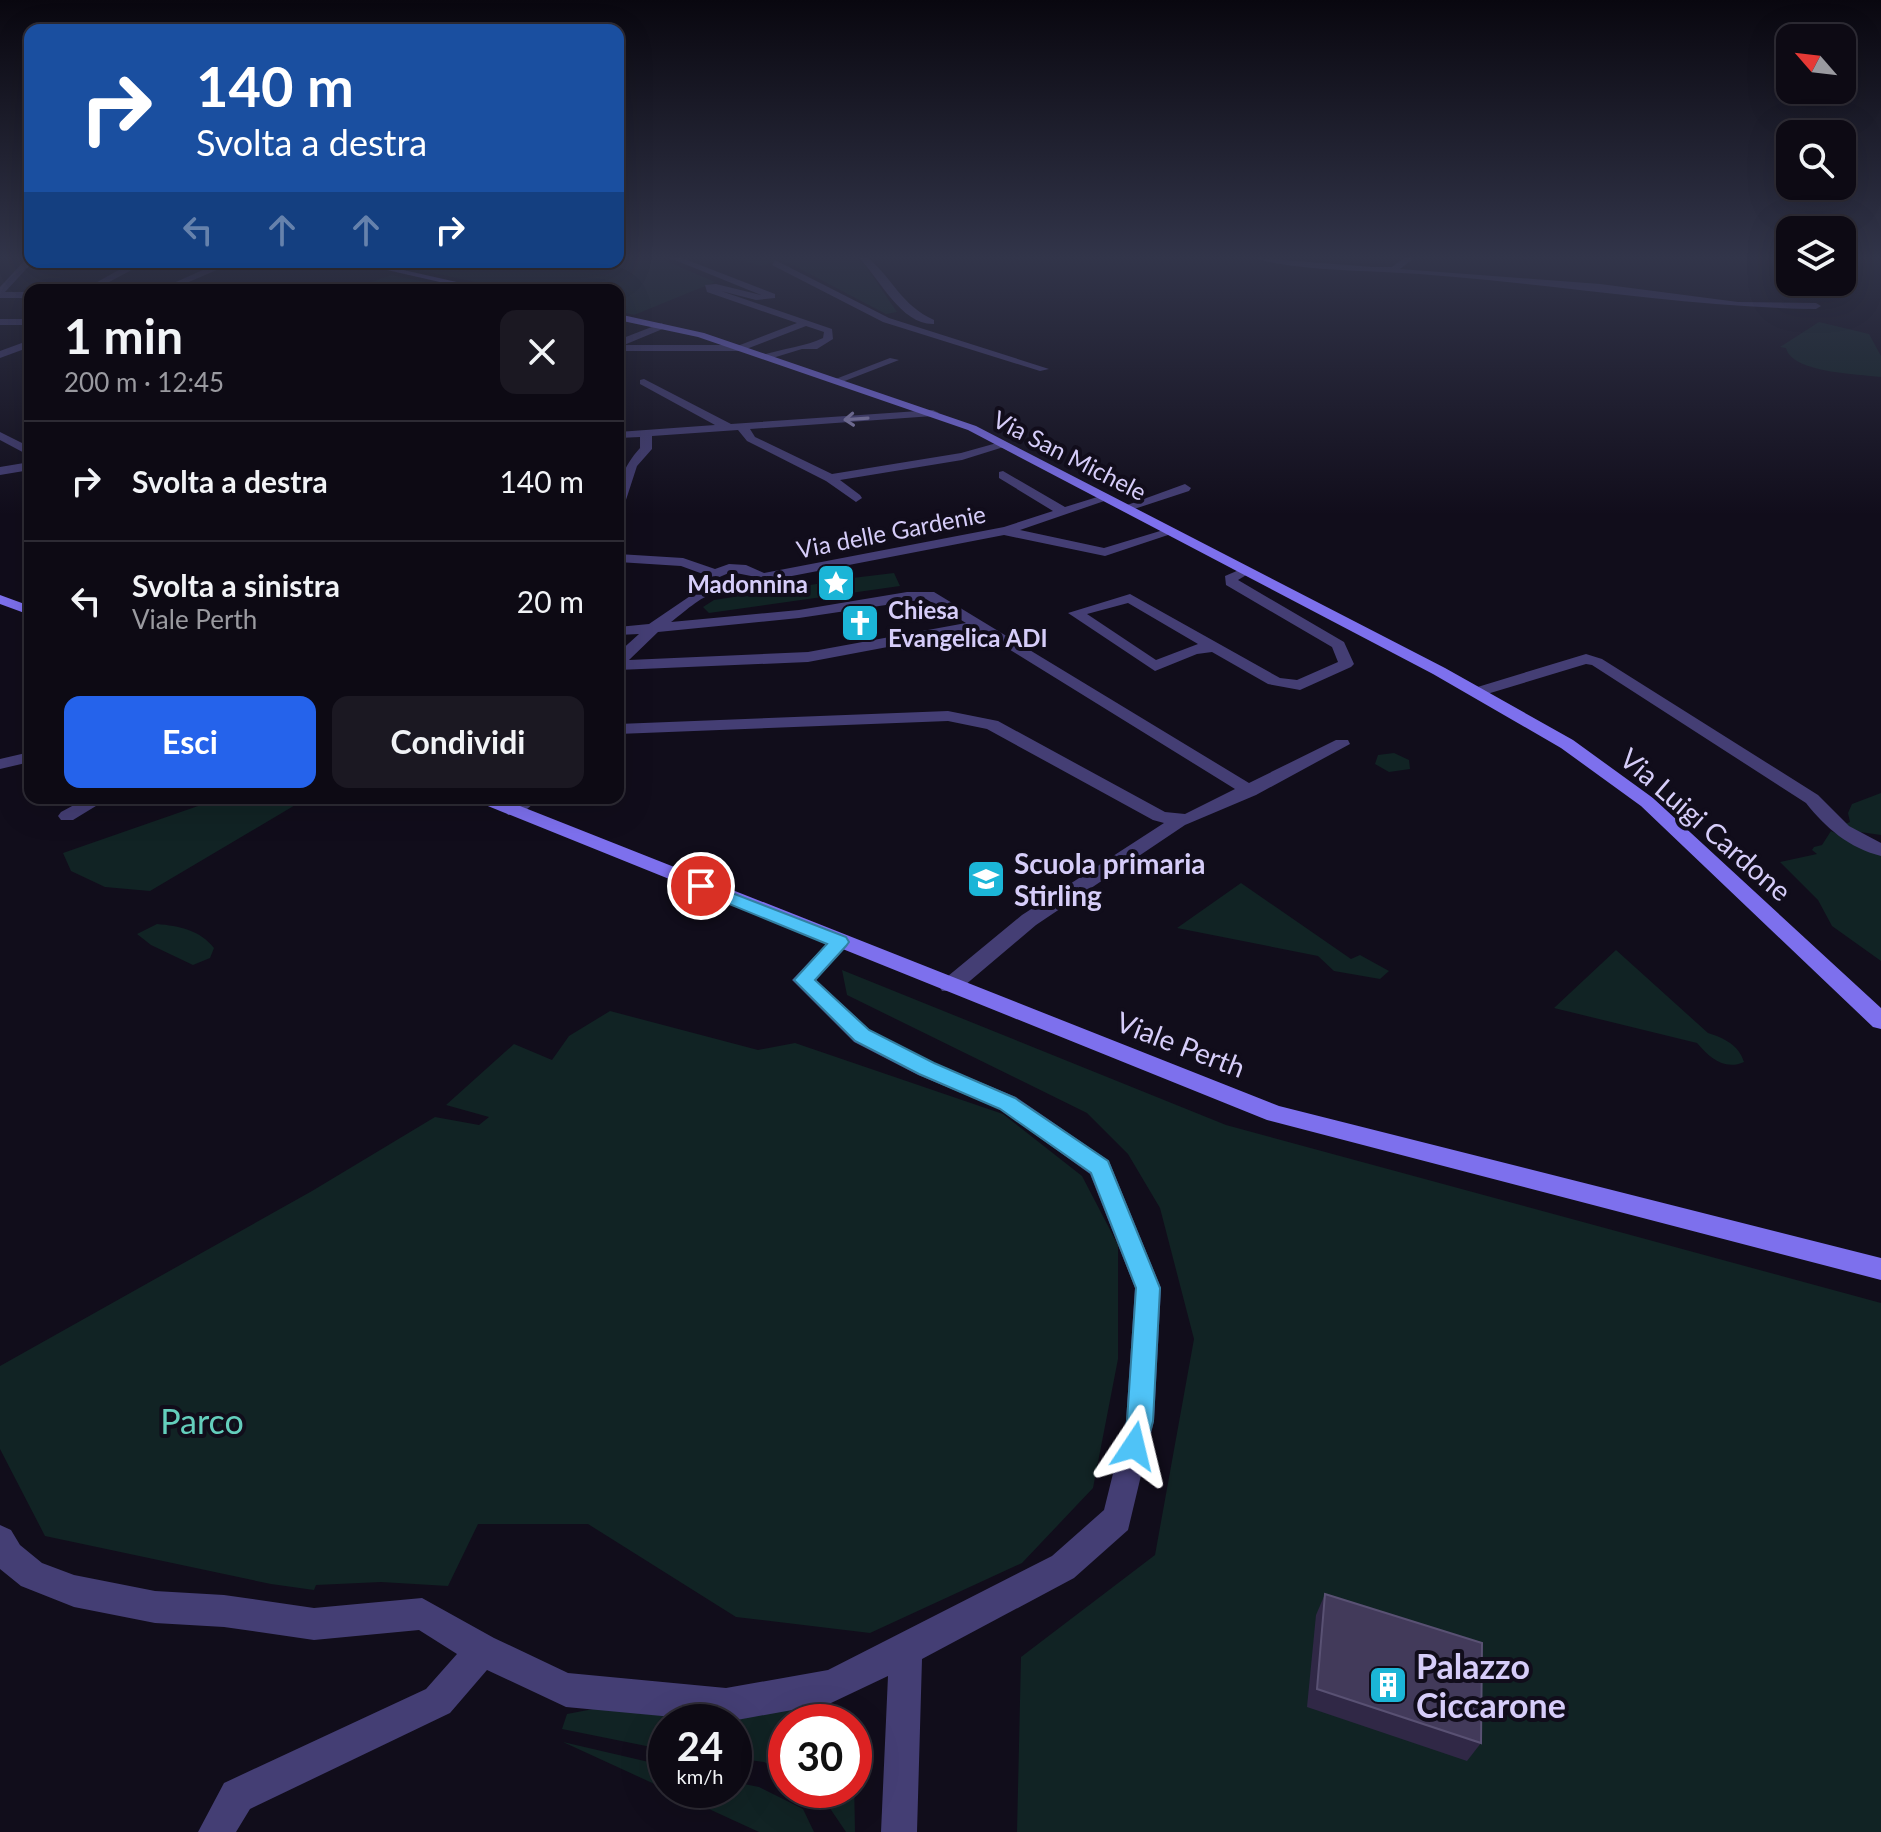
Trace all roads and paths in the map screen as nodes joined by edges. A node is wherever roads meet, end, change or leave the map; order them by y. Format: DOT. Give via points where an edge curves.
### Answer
graph roads {
  1 [pos="725,343"];
  2 [pos="753,343"];
  3 [pos="818,343"];
  4 [pos="962,343"];
  5 [pos="991,343"];
  6 [pos="24,345"];
  7 [pos="624,346"];
  8 [pos="741,348"];
  9 [pos="0,355"];
  10 [pos="766,357"];
  11 [pos="894,360"];
  12 [pos="838,380"];
  13 [pos="644,382"];
  14 [pos="933,413"];
  15 [pos="736,427"];
  16 [pos="646,433"];
  17 [pos="0,435"];
  18 [pos="624,435"];
  19 [pos="1004,445"];
  20 [pos="24,449"];
  21 [pos="24,469"];
  22 [pos="24,470"];
  23 [pos="0,471"];
  24 [pos="1003,475"];
  25 [pos="0,478"];
  26 [pos="830,478"];
  27 [pos="624,487"];
  28 [pos="1185,488"];
  29 [pos="856,498"];
  30 [pos="1107,498"];
  31 [pos="1125,508"];
  32 [pos="1063,512"];
  33 [pos="1004,531"];
  34 [pos="1170,532"];
  35 [pos="624,558"];
  36 [pos="1246,571"];
  37 [pos="760,578"];
  38 [pos="712,581"];
  39 [pos="0,599"];
  40 [pos="24,609"];
  41 [pos="656,625"];
  42 [pos="980,625"];
  43 [pos="624,630"];
  44 [pos="1215,648"];
  45 [pos="624,658"];
  46 [pos="624,664"];
  47 [pos="1477,692"];
  48 [pos="624,729"];
  49 [pos="1342,744"];
  50 [pos="24,758"];
  51 [pos="0,764"];
  52 [pos="1250,791"];
  53 [pos="89,804"];
  54 [pos="522,805"];
  55 [pos="67,816"];
  56 [pos="1179,821"];
  57 [pos="1881,850"];
  58 [pos="840,942"];
  59 [pos="950,986"];
  60 [pos="1881,1021"];
  61 [pos="1881,1269"];
  62 [pos="0,1541"];
  63 [pos="906,1648"];
  64 [pos="482,1650"];
  65 [pos="216,1832"];
  66 [pos="899,1832"];
  1 -- 8 [label="street, Via San Michele"];
  2 -- 8 [label="street"];
  3 -- 10 [label="street"];
  4 -- 5 [label="street" via="1044,369"];
  6 -- 9 [label="street"];
  7 -- 8 [label="street"];
  8 -- 10 [label="street, Via San Michele"];
  10 -- 12 [label="street, Via San Michele"];
  11 -- 12 [label="street"];
  12 -- 14 [label="street, Via San Michele"];
  13 -- 15 [label="street"];
  14 -- 15 [label="street, one-way"];
  14 -- 19 [label="street, Via San Michele"];
  15 -- 16 [label="street"];
  15 -- 26 [label="street"];
  16 -- 18 [label="street"];
  16 -- 27 [label="street" via="646,449 631,465"];
  17 -- 20 [label="street"];
  19 -- 26 [label="street"];
  19 -- 30 [label="street, Via San Michele"];
  21 -- 23 [label="street"];
  22 -- 25 [label="street"];
  24 -- 32 [label="street"];
  26 -- 29 [label="street"];
  28 -- 31 [label="street"];
  30 -- 31 [label="street, Via San Michele"];
  30 -- 32 [label="street"];
  31 -- 34 [label="street, Via San Michele"];
  32 -- 33 [label="street"];
  33 -- 34 [label="street, Via delle Gardenie" via="1105,552"];
  33 -- 37 [label="street, Via delle Gardenie"];
  34 -- 36 [label="street, Via San Michele"];
  35 -- 38 [label="street" via="683,562"];
  36 -- 44 [label="street" via="1231,582 1339,645 1346,664 1289,685"];
  36 -- 47 [label="street, Via San Michele"];
  37 -- 38 [label="street" via="746,569 729,568"];
  37 -- 38 [label="street" via="742,592 725,593"];
  38 -- 41 [label="street"];
  39 -- 40 [label="street"];
  41 -- 42 [label="street" via="770,617 929,595"];
  41 -- 43 [label="street"];
  41 -- 45 [label="street"];
  42 -- 46 [label="street" via="808,657"];
  42 -- 52 [label="street"];
  44 -- 44 [label="street" via="1199,647 1155,666 1075,613 1130,598"];
  47 -- 57 [label="street" via="1586,659 1597,662 1812,799 1828,820 1857,842"];
  47 -- 60 [label="street, Via Luigi Cardone" via="1567,744 1647,802"];
  48 -- 56 [label="street" via="971,719 992,725 1159,816"];
  49 -- 52 [label="street"];
  50 -- 51 [label="street"];
  52 -- 56 [label="street"];
  53 -- 55 [label="street"];
  54 -- 58 [label="street, Viale Perth"];
  56 -- 59 [label="street" via="1029,920"];
  58 -- 59 [label="street, Viale Perth"];
  58 -- 63 [label="street" via="803,980 814,993 862,1036 1008,1103 1100,1168 1148,1288 1140,1421 1117,1519 1063,1567"];
  59 -- 61 [label="street, Viale Perth" via="1275,1114"];
  62 -- 64 [label="street" via="32,1575 74,1591 155,1607 314,1624 422,1614"];
  63 -- 64 [label="street" via="831,1686 726,1705 566,1690"];
  63 -- 66 [label="street"];
  64 -- 65 [label="street" via="438,1701 237,1796"];
}
